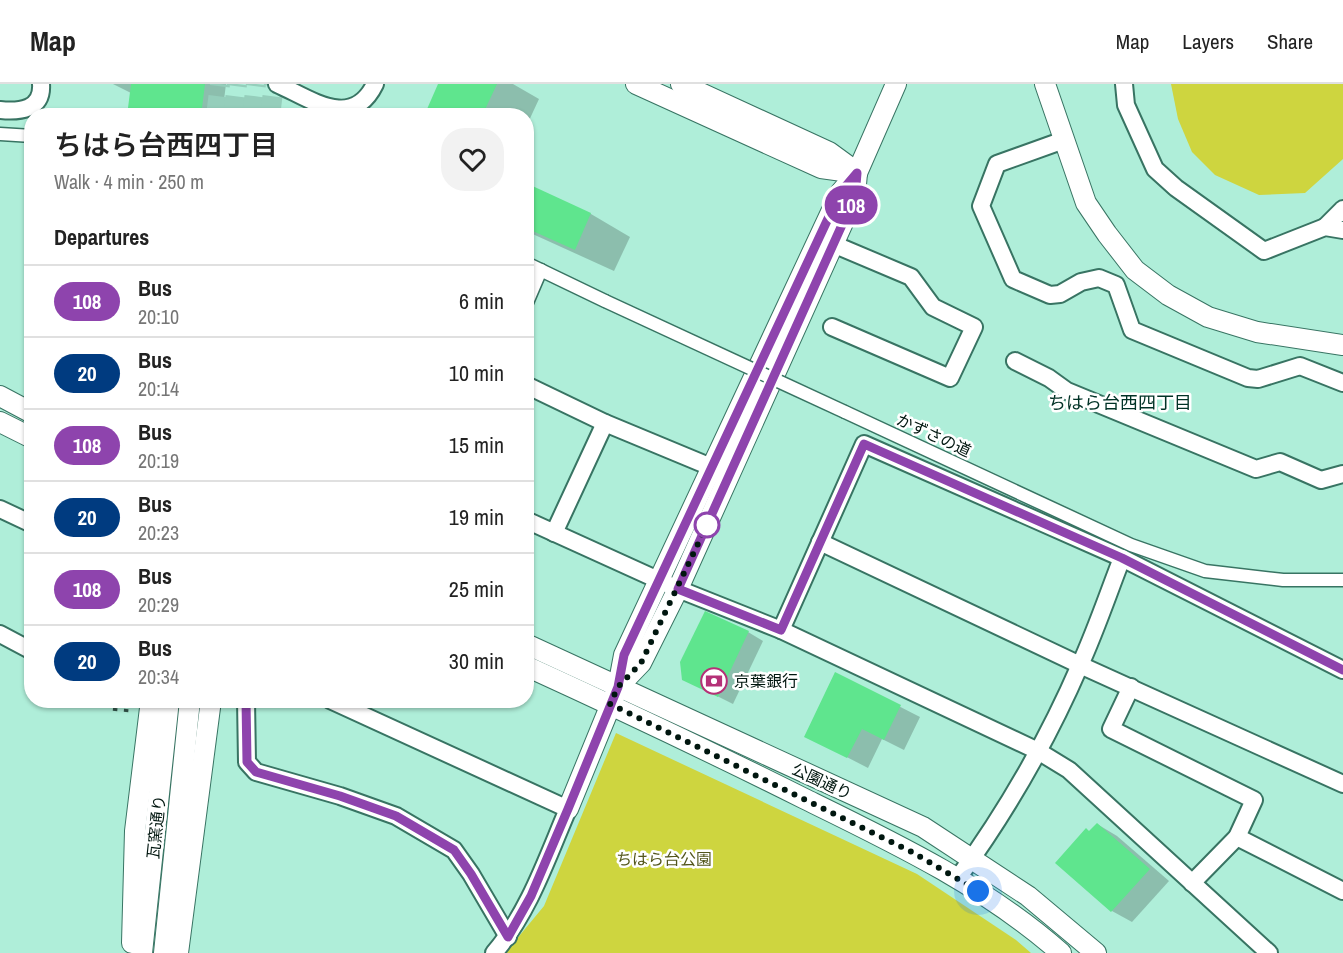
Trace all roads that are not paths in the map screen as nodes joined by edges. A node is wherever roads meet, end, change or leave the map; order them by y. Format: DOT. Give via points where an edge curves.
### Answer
graph roads {
  1 [pos="41,84"];
  2 [pos="277,84"];
  3 [pos="375,84"];
  4 [pos="636,84"];
  5 [pos="681,84"];
  6 [pos="896,84"];
  7 [pos="1045,84"];
  8 [pos="1124,84"];
  9 [pos="29,108"];
  10 [pos="333,108"];
  11 [pos="348,108"];
  12 [pos="0,110"];
  13 [pos="24,110"];
  14 [pos="0,134"];
  15 [pos="24,136"];
  16 [pos="1064,140"];
  17 [pos="857,173"];
  18 [pos="1343,209"];
  19 [pos="1324,226"];
  20 [pos="1343,230"];
  21 [pos="833,244"];
  22 [pos="534,267"];
  23 [pos="541,270"];
  24 [pos="534,286"];
  25 [pos="832,327"];
  26 [pos="1343,345"];
  27 [pos="1015,361"];
  28 [pos="1343,383"];
  29 [pos="534,389"];
  30 [pos="0,396"];
  31 [pos="24,409"];
  32 [pos="0,422"];
  33 [pos="605,423"];
  34 [pos="24,434"];
  35 [pos="711,467"];
  36 [pos="1343,474"];
  37 [pos="0,509"];
  38 [pos="24,520"];
  39 [pos="534,523"];
  40 [pos="554,532"];
  41 [pos="820,542"];
  42 [pos="1122,558"];
  43 [pos="659,580"];
  44 [pos="1343,580"];
  45 [pos="678,589"];
  46 [pos="781,630"];
  47 [pos="0,634"];
  48 [pos="24,647"];
  49 [pos="534,649"];
  50 [pos="1080,664"];
  51 [pos="534,669"];
  52 [pos="1343,670"];
  53 [pos="1131,687"];
  54 [pos="614,696"];
  55 [pos="150,708"];
  56 [pos="168,708"];
  57 [pos="189,708"];
  58 [pos="210,708"];
  59 [pos="246,708"];
  60 [pos="347,708"];
  61 [pos="1038,751"];
  62 [pos="1343,784"];
  63 [pos="568,809"];
  64 [pos="1237,837"];
  65 [pos="972,859"];
  66 [pos="958,878"];
  67 [pos="1192,883"];
  68 [pos="1343,891"];
  69 [pos="508,937"];
  70 [pos="132,953"];
  71 [pos="142,953"];
  72 [pos="164,953"];
  73 [pos="178,953"];
  74 [pos="494,953"];
  75 [pos="1061,953"];
  76 [pos="1096,953"];
  77 [pos="1269,953"];
  1 -- 9 [label="street" via="37,102"];
  2 -- 10 [label="street"];
  3 -- 11 [label="street" via="366,99"];
  4 -- 17 [label="street" via="821,168"];
  5 -- 17 [label="street" via="829,152"];
  6 -- 17 [label="street"];
  7 -- 16 [label="street"];
  8 -- 19 [label="street" via="1126,105 1155,169 1264,251"];
  12 -- 13 [label="street"];
  14 -- 15 [label="street"];
  16 -- 26 [label="street" via="1086,202 1107,234 1135,270 1168,295 1208,317 1257,332"];
  16 -- 28 [label="street" via="997,164 981,206 1013,279 1050,295 1100,278 1116,285 1132,330 1248,378 1258,379 1300,366"];
  17 -- 21 [label="street" via="855,196"];
  17 -- 35 [label="street" via="840,193"];
  18 -- 19 [label="street"];
  19 -- 20 [label="street"];
  21 -- 25 [label="street" via="911,277 933,307 974,327 951,378"];
  21 -- 45 [label="street"];
  22 -- 23 [label="street, かずさの道"];
  23 -- 24 [label="street"];
  23 -- 44 [label="street, かずさの道, bridge" via="1131,545 1205,571 1283,580"];
  27 -- 36 [label="street" via="1067,391 1256,469 1280,462 1321,480"];
  29 -- 33 [label="street"];
  30 -- 31 [label="street"];
  32 -- 34 [label="street"];
  33 -- 35 [label="street"];
  33 -- 40 [label="street"];
  35 -- 43 [label="street"];
  37 -- 38 [label="street"];
  39 -- 40 [label="street"];
  40 -- 43 [label="street"];
  41 -- 42 [label="street" via="864,444"];
  41 -- 46 [label="street"];
  41 -- 50 [label="street"];
  42 -- 50 [label="street"];
  42 -- 52 [label="street"];
  43 -- 45 [label="street"];
  43 -- 54 [label="street" via="624,655"];
  45 -- 46 [label="street"];
  45 -- 54 [label="street" via="641,663"];
  46 -- 61 [label="street"];
  47 -- 48 [label="street"];
  49 -- 54 [label="street, 公園通り"];
  50 -- 53 [label="street"];
  50 -- 61 [label="street"];
  51 -- 54 [label="street, 公園通り"];
  53 -- 62 [label="street"];
  53 -- 64 [label="street" via="1111,729 1254,800"];
  54 -- 63 [label="street"];
  54 -- 65 [label="street, 公園通り" via="923,828"];
  54 -- 66 [label="street, 公園通り"];
  55 -- 70 [label="street" via="135,831"];
  56 -- 71 [label="street, 瓦窯通り"];
  57 -- 72 [label="street, 瓦窯通り"];
  58 -- 73 [label="street"];
  59 -- 69 [label="street" via="247,762 256,772 396,816 454,850"];
  60 -- 63 [label="street"];
  61 -- 65 [label="street"];
  61 -- 67 [label="street" via="1069,770"];
  63 -- 69 [label="street" via="531,896"];
  64 -- 67 [label="street"];
  64 -- 68 [label="street"];
  65 -- 66 [label="street"];
  65 -- 76 [label="street, 公園通り" via="1028,896"];
  66 -- 75 [label="street, 公園通り"];
  67 -- 77 [label="street"];
  69 -- 74 [label="street"];
}
